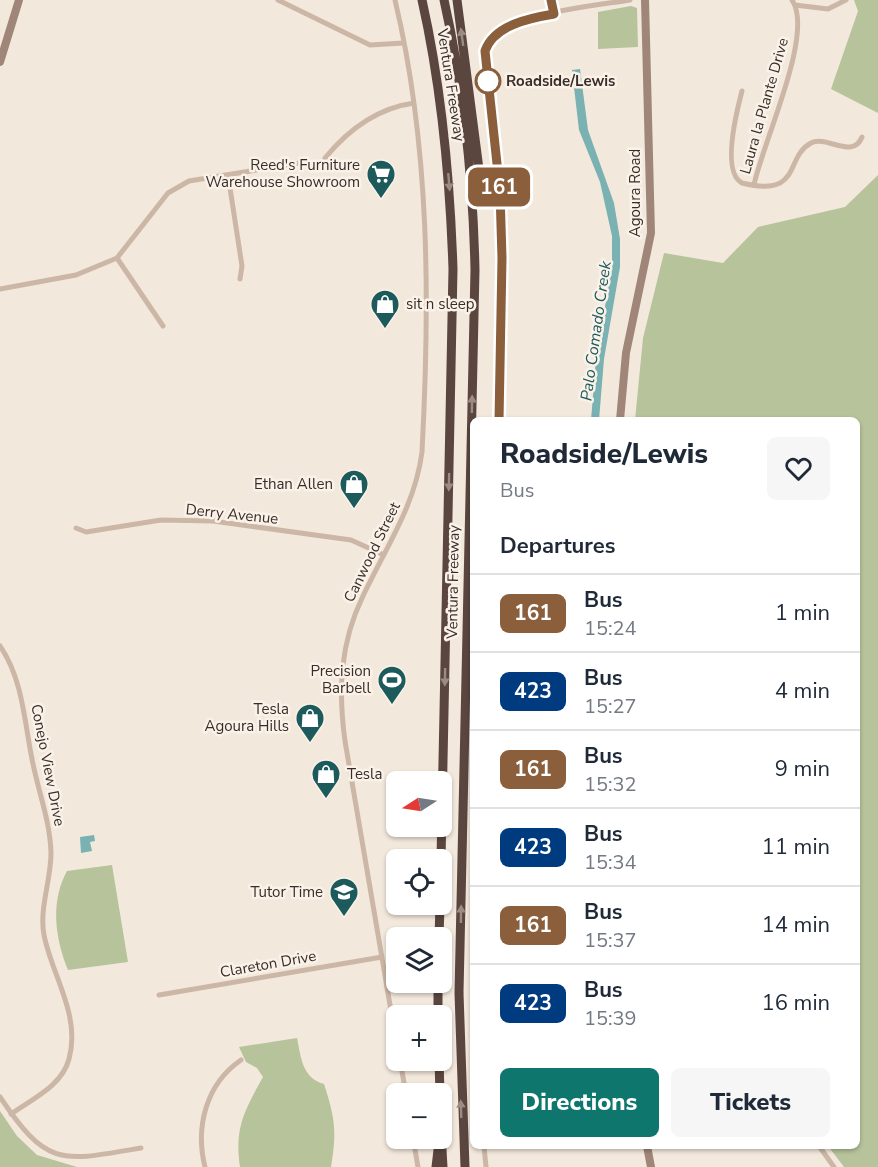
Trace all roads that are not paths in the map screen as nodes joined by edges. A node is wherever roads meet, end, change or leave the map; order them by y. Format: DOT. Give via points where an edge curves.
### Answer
graph roads {
  1 [pos="19,0"];
  2 [pos="278,0"];
  3 [pos="395,0"];
  4 [pos="422,0"];
  5 [pos="444,0"];
  6 [pos="457,0"];
  7 [pos="551,0"];
  8 [pos="630,0"];
  9 [pos="645,0"];
  10 [pos="846,0"];
  11 [pos="793,3"];
  12 [pos="554,14"];
  13 [pos="404,44"];
  14 [pos="0,62"];
  15 [pos="742,92"];
  16 [pos="414,103"];
  17 [pos="862,137"];
  18 [pos="325,158"];
  19 [pos="306,162"];
  20 [pos="228,175"];
  21 [pos="754,185"];
  22 [pos="473,199"];
  23 [pos="117,258"];
  24 [pos="240,279"];
  25 [pos="0,289"];
  26 [pos="163,326"];
  27 [pos="472,417"];
  28 [pos="499,417"];
  29 [pos="620,417"];
  30 [pos="470,504"];
  31 [pos="76,528"];
  32 [pos="384,555"];
  33 [pos="0,646"];
  34 [pos="441,849"];
  35 [pos="382,957"];
  36 [pos="159,995"];
  37 [pos="390,1005"];
  38 [pos="241,1060"];
  39 [pos="0,1097"];
  40 [pos="11,1114"];
  41 [pos="141,1148"];
  42 [pos="415,1149"];
  43 [pos="438,1149"];
  44 [pos="442,1149"];
  45 [pos="484,1149"];
  46 [pos="648,1149"];
  47 [pos="821,1149"];
  48 [pos="205,1167"];
  49 [pos="418,1167"];
  50 [pos="436,1167"];
  51 [pos="443,1167"];
  52 [pos="465,1167"];
  53 [pos="486,1167"];
  54 [pos="651,1167"];
  55 [pos="834,1167"];
  1 -- 14 [label="main road"];
  2 -- 13 [label="street" via="370,45"];
  3 -- 13 [label="street, Canwood Street"];
  4 -- 34 [label="highway, Ventura Freeway, one-way" via="441,101 453,269"];
  5 -- 22 [label="highway, Ventura Freeway" via="459,76"];
  22 -- 6 [label="highway, one-way" via="479,169"];
  7 -- 12 [label="street"];
  8 -- 12 [label="street"];
  9 -- 29 [label="main road, Agoura Road" via="651,233 626,353"];
  10 -- 11 [label="street" via="828,9"];
  11 -- 21 [label="street, Laura la Plante Drive" via="797,45"];
  12 -- 28 [label="street" via="519,22 496,34 487,44 485,59 500,192"];
  13 -- 16 [label="street, Canwood Street"];
  15 -- 21 [label="street" via="733,130 733,161 738,181"];
  16 -- 18 [label="street" via="381,112 338,142"];
  16 -- 32 [label="street, Canwood Street" via="425,237 422,452 407,512"];
  17 -- 21 [label="street" via="849,148 814,142 784,181"];
  19 -- 20 [label="street"];
  20 -- 23 [label="street" via="197,177 173,189"];
  20 -- 24 [label="street" via="242,266"];
  27 -- 22 [label="highway, Ventura Freeway, one-way"];
  23 -- 25 [label="street" via="76,275"];
  23 -- 26 [label="street"];
  52 -- 30 [label="highway, Ventura Freeway, one-way" via="459,993"];
  31 -- 32 [label="street, Derry Avenue" via="86,532 161,520 213,521 351,540"];
  32 -- 35 [label="street, Canwood Street" via="350,631 340,692"];
  33 -- 40 [label="street, Conejo View Drive" via="17,682 49,826 51,855 44,933 65,995 72,1044 65,1070 57,1080"];
  35 -- 36 [label="street, Clareton Drive"];
  35 -- 37 [label="street, Canwood Street"];
  38 -- 48 [label="street" via="223,1078 205,1108 200,1130"];
  39 -- 40 [label="street"];
  40 -- 41 [label="street" via="35,1144 63,1157"];
  42 -- 49 [label="street"];
  43 -- 50 [label="highway"];
  44 -- 51 [label="highway"];
  45 -- 53 [label="street"];
  46 -- 54 [label="main road"];
  47 -- 55 [label="street"];
}
